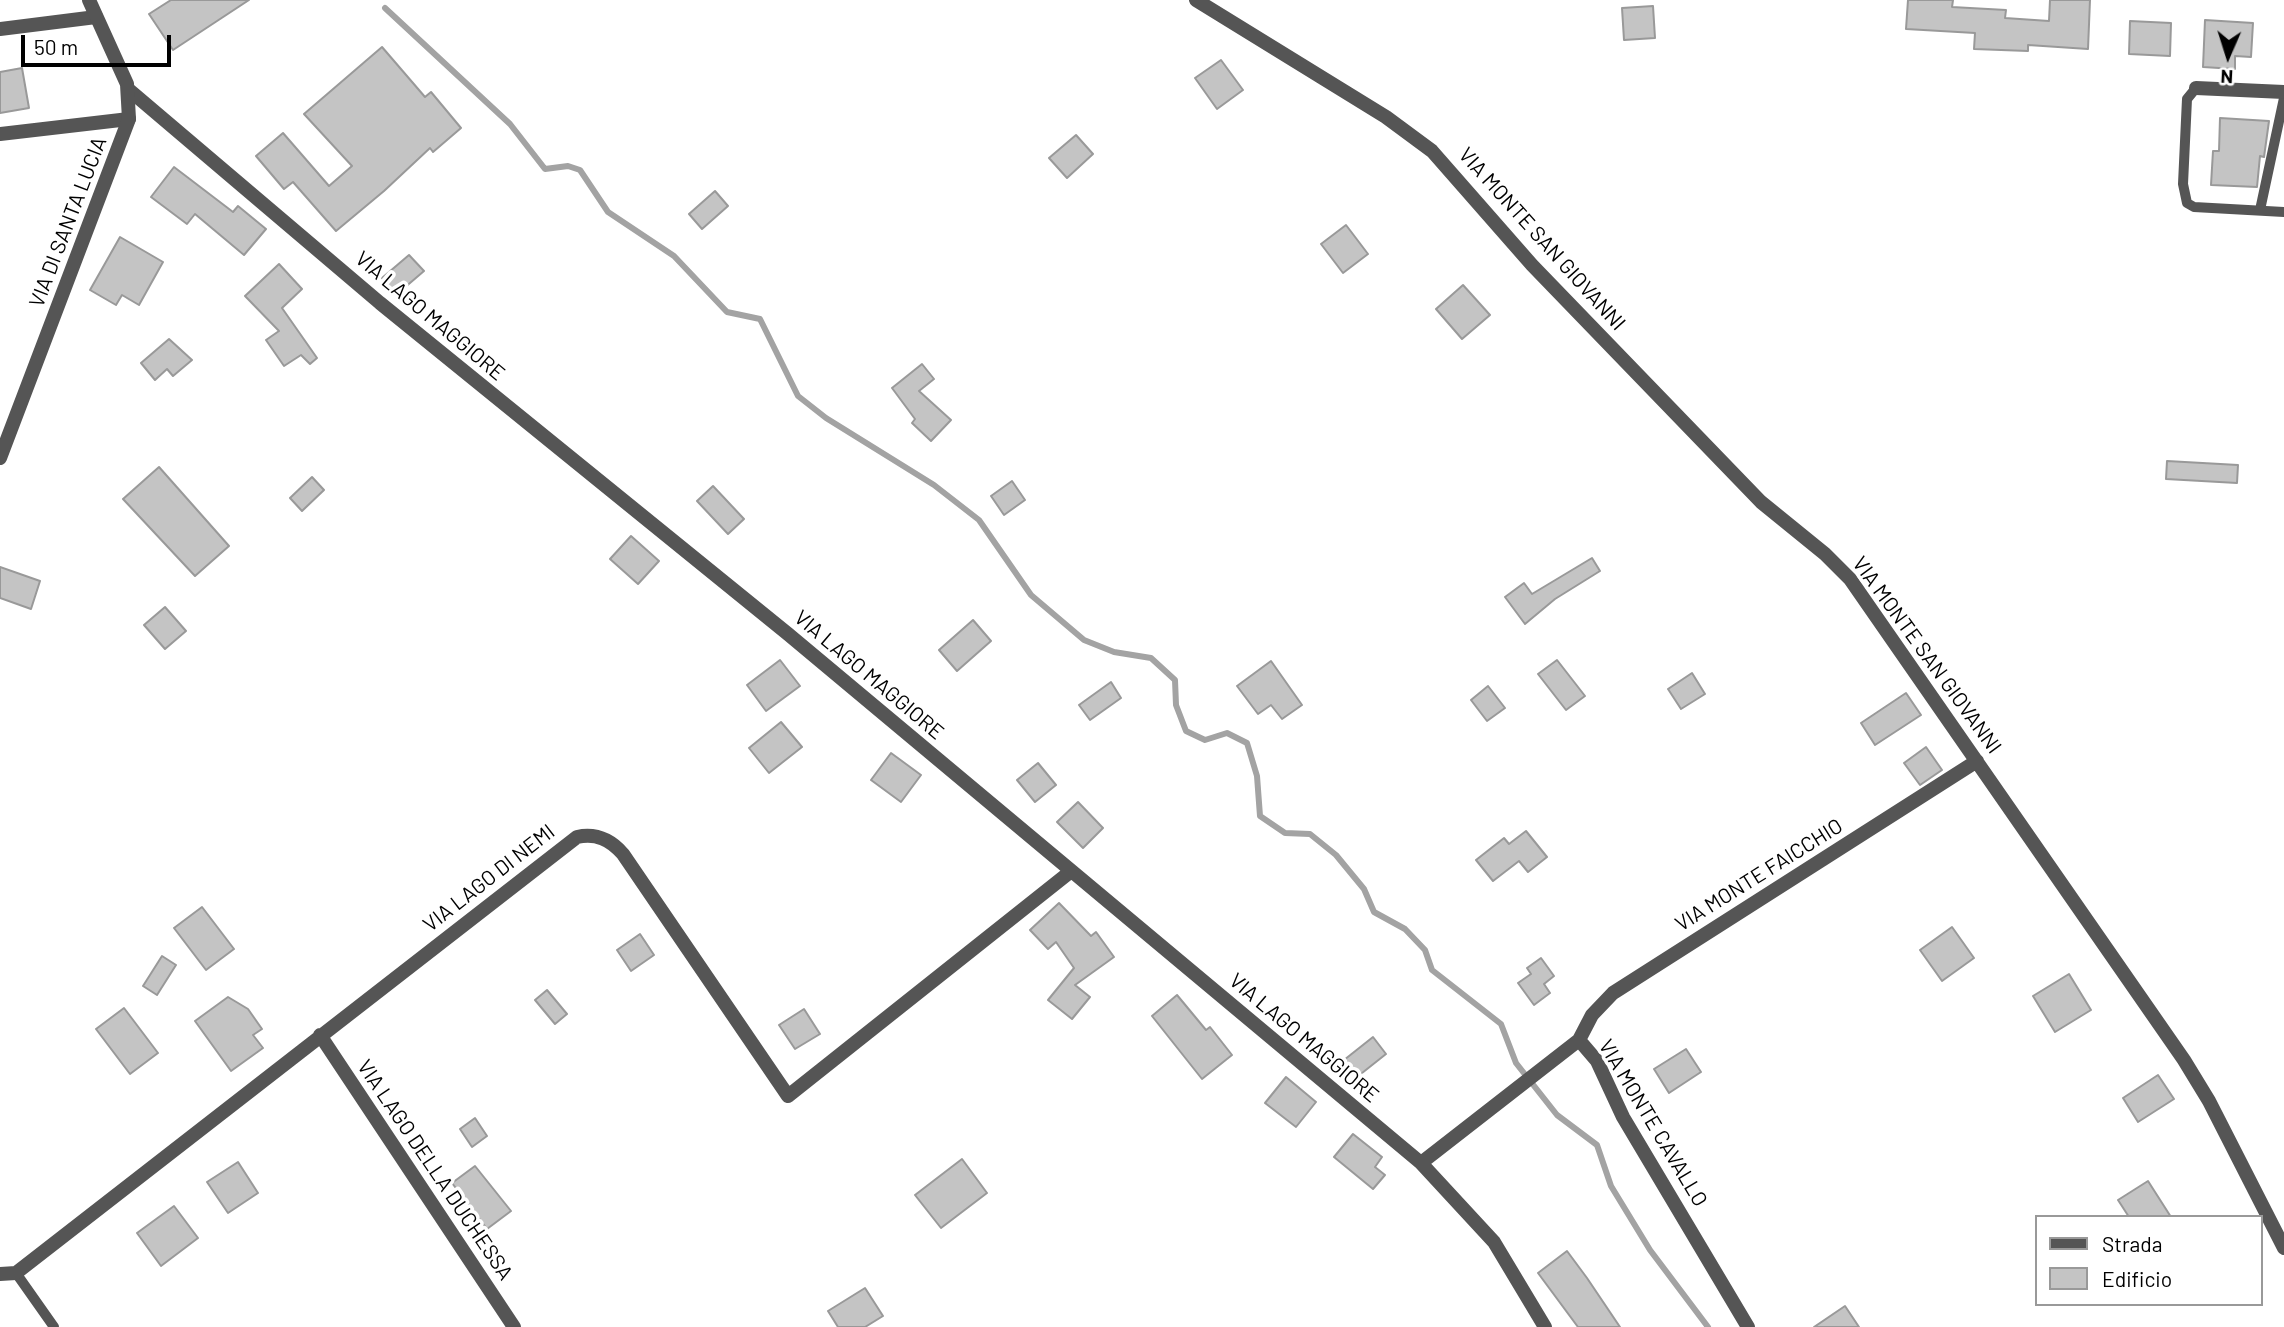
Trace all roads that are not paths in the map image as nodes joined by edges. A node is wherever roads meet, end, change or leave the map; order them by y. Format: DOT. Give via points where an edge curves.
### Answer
graph roads {
  1 [pos="89,0"];
  2 [pos="1196,0"];
  3 [pos="96,17"];
  4 [pos="0,29"];
  5 [pos="2196,88"];
  6 [pos="128,89"];
  7 [pos="2284,92"];
  8 [pos="2284,98"];
  9 [pos="129,119"];
  10 [pos="0,134"];
  11 [pos="2260,210"];
  12 [pos="2284,212"];
  13 [pos="0,458"];
  14 [pos="1977,761"];
  15 [pos="1070,872"];
  16 [pos="320,1035"];
  17 [pos="1579,1040"];
  18 [pos="1422,1163"];
  19 [pos="2284,1248"];
  20 [pos="16,1273"];
  21 [pos="0,1274"];
  22 [pos="54,1327"];
  23 [pos="514,1327"];
  24 [pos="1545,1327"];
  25 [pos="1748,1327"];
  1 -- 3 [label="street, VIA DI SANTA LUCIA"];
  2 -- 14 [label="street, VIA MONTE SAN GIOVANNI" via="1402,127 1439,157 1532,265 1761,502 1850,579"];
  3 -- 4 [label="street"];
  3 -- 6 [label="street, VIA DI SANTA LUCIA"];
  5 -- 7 [label="street"];
  5 -- 11 [label="lane" via="2187,99 2186,200 2194,207"];
  6 -- 9 [label="street, VIA DI SANTA LUCIA"];
  6 -- 15 [label="street, VIA LAGO MAGGIORE"];
  8 -- 11 [label="lane"];
  9 -- 10 [label="street"];
  9 -- 13 [label="street, VIA DI SANTA LUCIA"];
  11 -- 12 [label="lane"];
  14 -- 17 [label="street, VIA MONTE FAICCHIO" via="1613,993 1592,1015"];
  14 -- 19 [label="street, VIA MONTE SAN GIOVANNI" via="2184,1060"];
  15 -- 16 [label="street, VIA LAGO DI NEMI" via="789,1096 623,854 597,836 577,837 565,844"];
  15 -- 18 [label="street, VIA LAGO MAGGIORE"];
  16 -- 20 [label="street, VIA LAGO DI NEMI"];
  16 -- 23 [label="street, VIA LAGO DELLA DUCHESSA"];
  17 -- 18 [label="street, VIA MONTE CAVALLO"];
  17 -- 25 [label="street, VIA MONTE CAVALLO" via="1598,1061 1623,1117"];
  18 -- 24 [label="street, VIA LAGO MAGGIORE" via="1494,1242"];
  20 -- 21 [label="street"];
  20 -- 22 [label="lane"];
}
